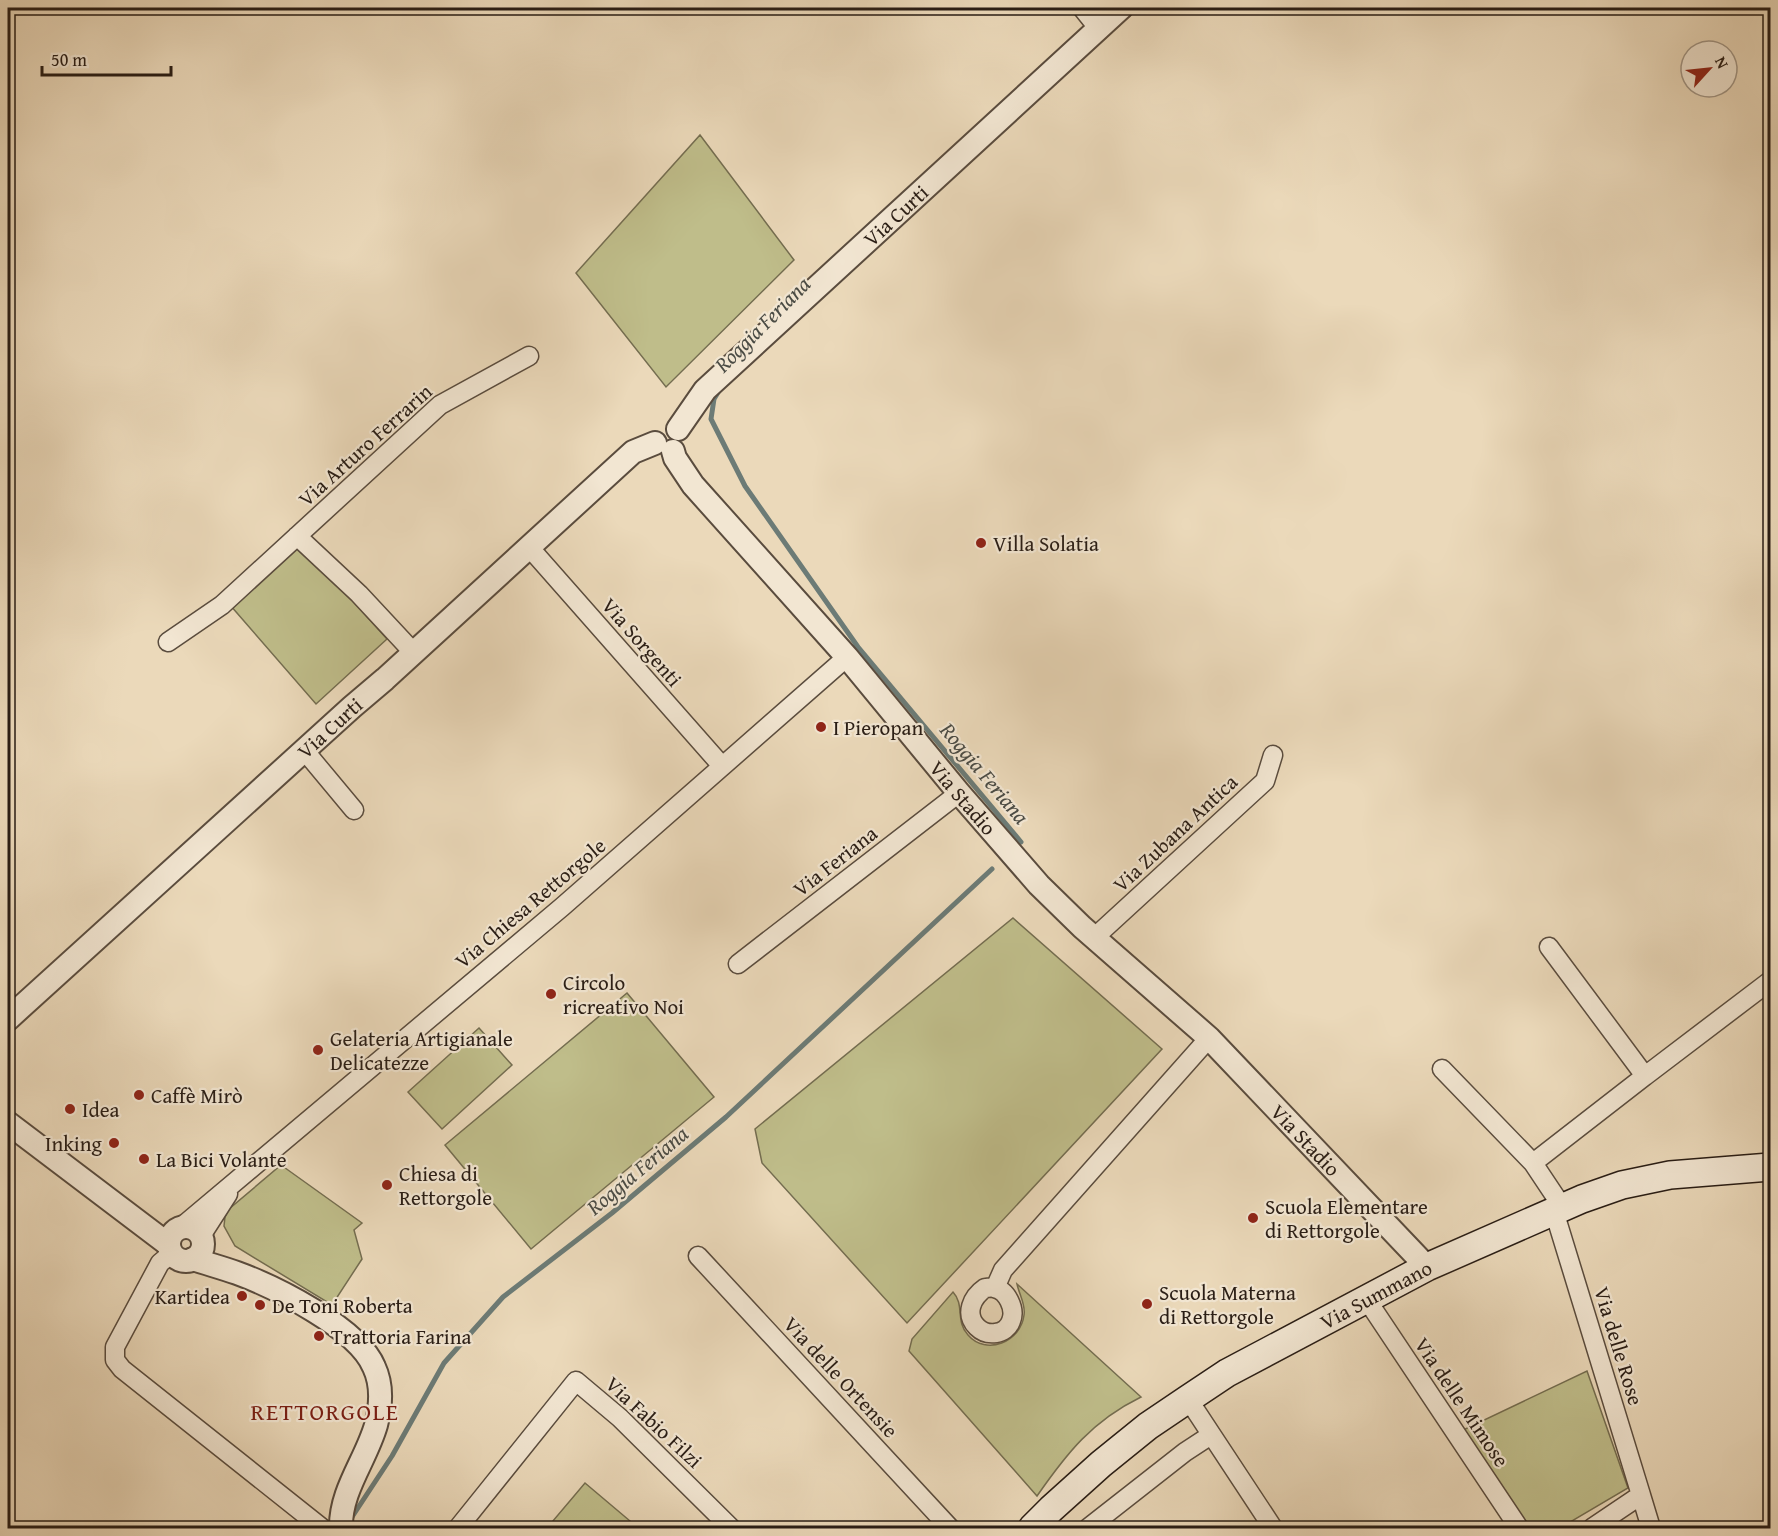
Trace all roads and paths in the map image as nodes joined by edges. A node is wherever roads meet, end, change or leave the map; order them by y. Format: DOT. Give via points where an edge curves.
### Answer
graph roads {
  1 [pos="1082,8"];
  2 [pos="1121,8"];
  3 [pos="1098,28"];
  4 [pos="529,356"];
  5 [pos="669,441"];
  6 [pos="297,536"];
  7 [pos="529,547"];
  8 [pos="168,642"];
  9 [pos="414,653"];
  10 [pos="847,657"];
  11 [pos="304,750"];
  12 [pos="1273,755"];
  13 [pos="722,766"];
  14 [pos="959,793"];
  15 [pos="354,810"];
  16 [pos="1095,937"];
  17 [pos="1549,947"];
  18 [pos="738,964"];
  19 [pos="1770,981"];
  20 [pos="8,1019"];
  21 [pos="1209,1038"];
  22 [pos="1442,1069"];
  23 [pos="1645,1076"];
  24 [pos="8,1124"];
  25 [pos="1533,1163"];
  26 [pos="1770,1167"];
  27 [pos="1558,1209"];
  28 [pos="185,1242"];
  29 [pos="698,1256"];
  30 [pos="1427,1267"];
  31 [pos="995,1287"];
  32 [pos="1367,1300"];
  33 [pos="1188,1399"];
  34 [pos="1211,1435"];
  35 [pos="1641,1495"];
  36 [pos="322,1528"];
  37 [pos="341,1528"];
  38 [pos="458,1528"];
  39 [pos="731,1528"];
  40 [pos="950,1528"];
  41 [pos="1032,1528"];
  42 [pos="1088,1528"];
  43 [pos="1273,1528"];
  44 [pos="1519,1528"];
  45 [pos="1592,1528"];
  46 [pos="1651,1528"];
  1 -- 3 [label="street"];
  2 -- 3 [label="street, Via Curti"];
  3 -- 5 [label="street, Via Curti" via="705,390"];
  4 -- 6 [label="street, Via Arturo Ferrarin" via="440,405"];
  5 -- 7 [label="street, Via Curti" via="633,452"];
  5 -- 10 [label="street, Via Stadio" via="693,485"];
  6 -- 8 [label="street, Via Arturo Ferrarin" via="222,605"];
  6 -- 9 [label="street, Via Arturo Ferrarin"];
  7 -- 9 [label="street, Via Curti"];
  7 -- 13 [label="street, Via Sorgenti"];
  9 -- 11 [label="street, Via Curti"];
  10 -- 13 [label="street, Via Chiesa Rettorgole"];
  10 -- 14 [label="street, Via Stadio"];
  11 -- 15 [label="street"];
  11 -- 20 [label="street, Via Curti"];
  12 -- 16 [label="street, Via Zubana Antica" via="1265,781"];
  13 -- 28 [label="street, Via Chiesa Rettorgole" via="562,907 238,1178"];
  14 -- 16 [label="street, Via Stadio" via="1039,885"];
  14 -- 18 [label="street, Via Feriana"];
  16 -- 21 [label="street, Via Stadio"];
  17 -- 23 [label="street"];
  19 -- 23 [label="street"];
  21 -- 30 [label="street, Via Stadio"];
  21 -- 31 [label="street" via="1003,1270"];
  22 -- 25 [label="street, Via delle Rose"];
  23 -- 25 [label="street"];
  24 -- 28 [label="street" via="131,1215"];
  25 -- 27 [label="street, Via delle Rose"];
  26 -- 27 [label="main road, Via Summano" via="1670,1175 1622,1185"];
  27 -- 30 [label="main road, Via Summano"];
  27 -- 35 [label="street, Via delle Rose"];
  28 -- 36 [label="street, Via Chiesa Rettorgole" via="160,1263 115,1347 116,1360 122,1370"];
  28 -- 37 [label="street" via="327,1320 355,1341 374,1366 382,1397 375,1427 341,1513"];
  29 -- 40 [label="street, Via delle Ortensie"];
  30 -- 32 [label="main road, Via Summano"];
  32 -- 33 [label="main road, Via Summano" via="1227,1373"];
  32 -- 44 [label="street, Via delle Mimose"];
  33 -- 34 [label="street"];
  33 -- 41 [label="main road, Via Summano" via="1101,1464"];
  34 -- 42 [label="street"];
  34 -- 43 [label="street"];
  35 -- 45 [label="street"];
  35 -- 46 [label="street, Via delle Rose"];
  38 -- 39 [label="street, Via Fabio Filzi" via="576,1382 621,1418"];
}
